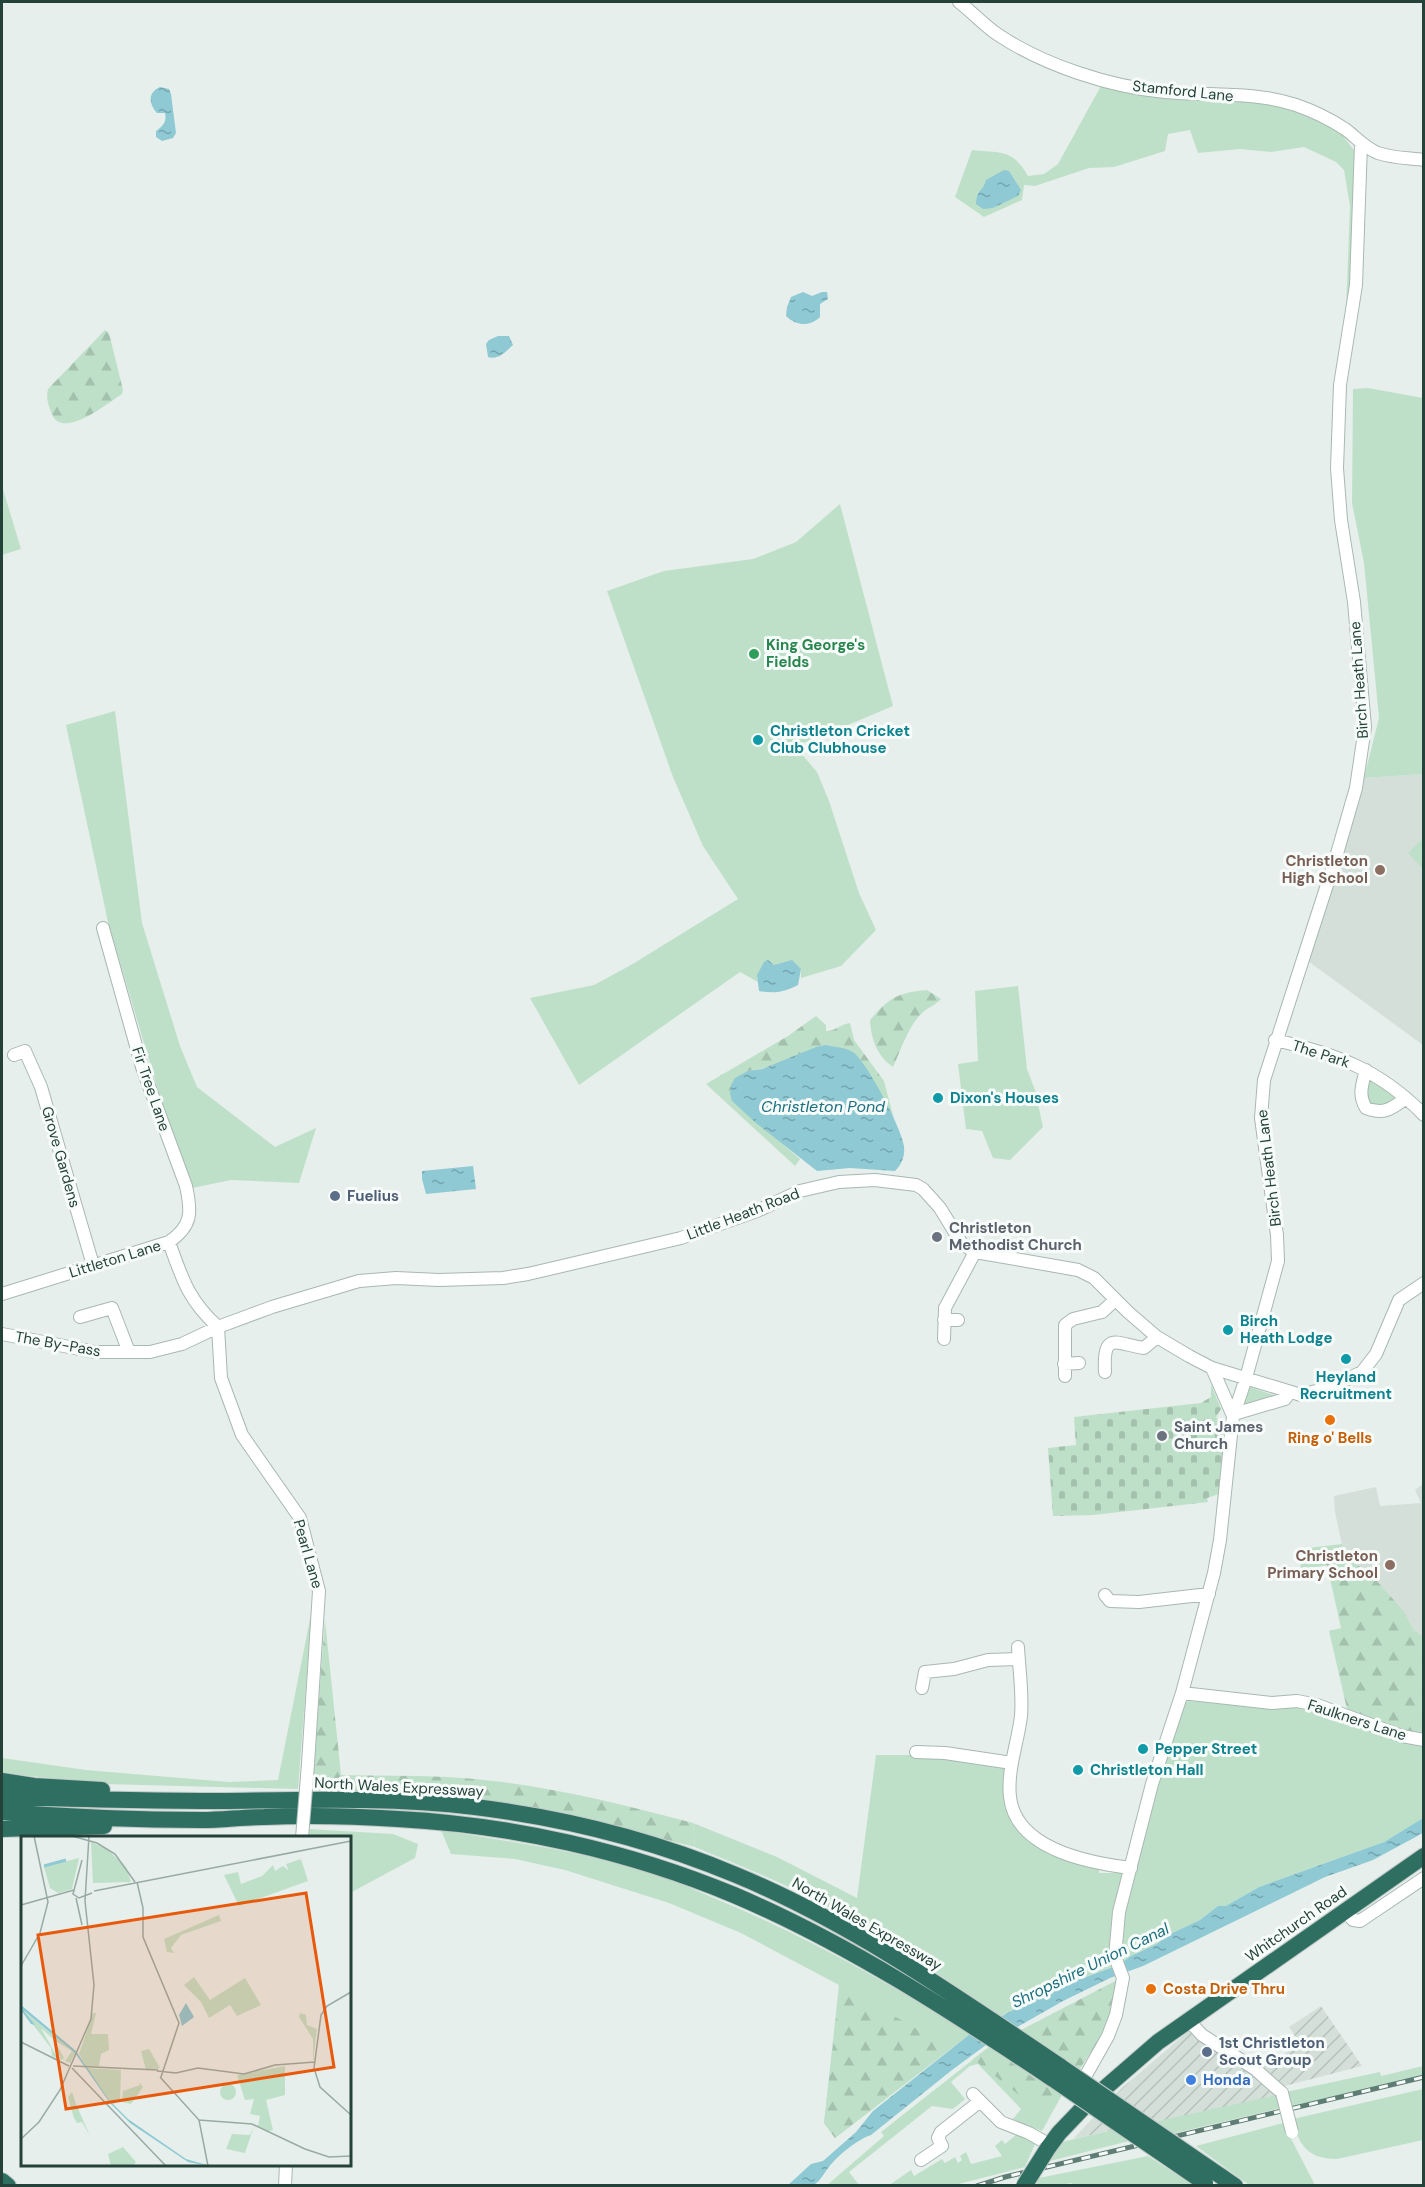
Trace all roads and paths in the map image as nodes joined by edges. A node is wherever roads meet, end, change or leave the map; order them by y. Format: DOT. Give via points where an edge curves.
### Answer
graph roads {
  1 [pos="959,2"];
  2 [pos="1361,144"];
  3 [pos="1424,159"];
  4 [pos="103,928"];
  5 [pos="1275,1040"];
  6 [pos="24,1051"];
  7 [pos="1366,1070"];
  8 [pos="1406,1098"];
  9 [pos="1424,1115"];
  10 [pos="169,1242"];
  11 [pos="975,1252"];
  12 [pos="93,1265"];
  13 [pos="1424,1283"];
  14 [pos="2,1294"];
  15 [pos="1115,1300"];
  16 [pos="80,1317"];
  17 [pos="944,1320"];
  18 [pos="958,1320"];
  19 [pos="218,1327"];
  20 [pos="2,1334"];
  21 [pos="1157,1337"];
  22 [pos="944,1339"];
  23 [pos="129,1352"];
  24 [pos="1079,1363"];
  25 [pos="1212,1368"];
  26 [pos="1105,1372"];
  27 [pos="1246,1378"];
  28 [pos="1290,1392"];
  29 [pos="1233,1415"];
  30 [pos="1209,1594"];
  31 [pos="1105,1595"];
  32 [pos="922,1688"];
  33 [pos="1182,1693"];
  34 [pos="1424,1740"];
  35 [pos="916,1752"];
  36 [pos="1012,1763"];
  37 [pos="2,1781"];
  38 [pos="2,1797"];
  39 [pos="220,1801"];
  40 [pos="2,1812"];
  41 [pos="204,1820"];
  42 [pos="2,1829"];
  43 [pos="302,1836"];
  44 [pos="1424,1856"];
  45 [pos="1131,1868"];
  46 [pos="1424,1878"];
  47 [pos="1345,1911"];
  48 [pos="965,2012"];
  49 [pos="1189,2021"];
  50 [pos="1086,2075"];
  51 [pos="1105,2088"];
  52 [pos="1082,2109"];
  53 [pos="1292,2132"];
  54 [pos="942,2146"];
  55 [pos="1049,2147"];
  56 [pos="953,2154"];
  57 [pos="921,2160"];
  58 [pos="286,2166"];
  59 [pos="2,2181"];
  60 [pos="1218,2183"];
  61 [pos="8,2186"];
  62 [pos="285,2186"];
  63 [pos="1024,2186"];
  1 -- 2 [label="street, Stamford Lane" via="996,34 1053,63 1105,81 1162,92 1297,105 1329,118"];
  2 -- 3 [label="street, Stamford Lane" via="1379,153"];
  2 -- 5 [label="street, Birch Heath Lane" via="1356,285 1340,385 1337,468 1365,727 1356,788"];
  4 -- 10 [label="street, Fir Tree Lane" via="142,1067 186,1186 189,1217 183,1232"];
  5 -- 7 [label="street, The Park" via="1314,1049"];
  5 -- 27 [label="street, Birch Heath Lane" via="1264,1080 1261,1118 1278,1261"];
  6 -- 12 [label="street, Grove Gardens" via="41,1087"];
  7 -- 8 [label="street, The Park"];
  7 -- 8 [label="street, The Park" via="1361,1088 1366,1108 1382,1112"];
  8 -- 9 [label="street, The Park"];
  10 -- 12 [label="street, Littleton Lane"];
  10 -- 19 [label="street, Littleton Lane" via="185,1287"];
  11 -- 15 [label="street" via="1078,1270 1094,1278"];
  11 -- 17 [label="street" via="945,1308"];
  11 -- 19 [label="street, Little Heath Road" via="962,1244 940,1208 916,1185 875,1180 839,1182 800,1191 681,1238 585,1262 503,1278 359,1281"];
  12 -- 14 [label="street, Littleton Lane"];
  13 -- 28 [label="street" via="1399,1300 1376,1354 1362,1372 1331,1387 1301,1395"];
  15 -- 21 [label="street"];
  15 -- 24 [label="street" via="1102,1312 1073,1319 1065,1325 1064,1370"];
  16 -- 23 [label="street" via="112,1308"];
  17 -- 18 [label="street"];
  17 -- 22 [label="street"];
  19 -- 23 [label="street, The By-Pass" via="182,1344 150,1352"];
  19 -- 43 [label="street, Pearl Lane, bridge" via="221,1378 235,1420 300,1518 319,1591"];
  20 -- 23 [label="street, The By-Pass" via="95,1352"];
  21 -- 25 [label="street"];
  21 -- 26 [label="street" via="1144,1348 1122,1341 1106,1348"];
  25 -- 27 [label="street"];
  25 -- 29 [label="street"];
  27 -- 28 [label="street"];
  27 -- 29 [label="street"];
  28 -- 29 [label="street" via="1285,1399"];
  29 -- 30 [label="street" via="1220,1540"];
  30 -- 31 [label="street" via="1139,1602 1110,1601"];
  30 -- 33 [label="street"];
  32 -- 36 [label="street" via="925,1672 1018,1653 1021,1715"];
  33 -- 34 [label="street, Faulkners Lane" via="1272,1703 1297,1701"];
  33 -- 45 [label="street" via="1152,1784"];
  35 -- 36 [label="street"];
  36 -- 45 [label="street" via="1010,1798 1020,1822 1030,1833 1074,1858"];
  37 -- 39 [label="highway"];
  38 -- 39 [label="highway, North Wales Expressway"];
  39 -- 48 [label="highway, North Wales Expressway" via="327,1800 472,1807 546,1819 653,1845 736,1875 808,1908 891,1956"];
  40 -- 41 [label="highway, North Wales Expressway"];
  41 -- 42 [label="highway"];
  41 -- 48 [label="highway, North Wales Expressway" via="266,1816 399,1819 527,1834 584,1847 652,1865 733,1895"];
  44 -- 47 [label="highway, Whitchurch Road"];
  45 -- 50 [label="street" via="1119,1912 1115,1950 1123,1978 1114,2025"];
  46 -- 47 [label="street" via="1360,1921 1353,1920"];
  47 -- 49 [label="highway, Whitchurch Road"];
  48 -- 60 [label="highway, North Wales Expressway, bridge"];
  49 -- 51 [label="highway, Whitchurch Road"];
  49 -- 53 [label="street, bridge" via="1202,2035 1255,2069 1282,2093"];
  52 -- 55 [label="highway"];
  54 -- 55 [label="street" via="939,2134 976,2098 1001,2122"];
  54 -- 56 [label="street"];
  54 -- 57 [label="street"];
  55 -- 63 [label="highway, bridge"];
  58 -- 62 [label="street"];
  59 -- 61 [label="highway"];
}
